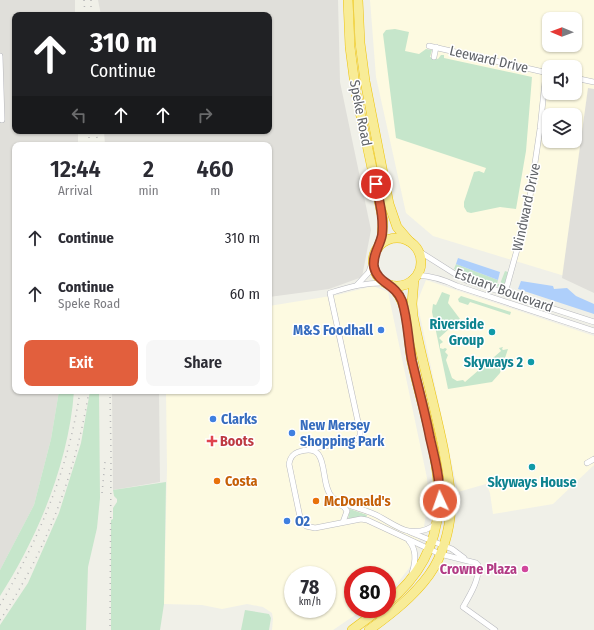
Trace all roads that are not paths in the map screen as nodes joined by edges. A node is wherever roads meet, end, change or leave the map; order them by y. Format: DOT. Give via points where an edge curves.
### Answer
graph roads {
  1 [pos="348,0"];
  2 [pos="358,0"];
  3 [pos="429,46"];
  4 [pos="436,47"];
  5 [pos="0,56"];
  6 [pos="434,57"];
  7 [pos="542,72"];
  8 [pos="364,77"];
  9 [pos="354,79"];
  10 [pos="582,79"];
  11 [pos="594,82"];
  12 [pos="544,100"];
  13 [pos="2,120"];
  14 [pos="409,242"];
  15 [pos="418,250"];
  16 [pos="376,252"];
  17 [pos="415,277"];
  18 [pos="388,284"];
  19 [pos="357,285"];
  20 [pos="505,293"];
  21 [pos="594,322"];
  22 [pos="594,331"];
  23 [pos="323,446"];
  24 [pos="306,450"];
  25 [pos="321,457"];
  26 [pos="594,459"];
  27 [pos="587,463"];
  28 [pos="337,500"];
  29 [pos="438,521"];
  30 [pos="343,522"];
  31 [pos="407,531"];
  32 [pos="446,536"];
  33 [pos="407,539"];
  34 [pos="431,546"];
  35 [pos="452,549"];
  36 [pos="441,550"];
  37 [pos="466,560"];
  38 [pos="408,583"];
  39 [pos="396,596"];
  40 [pos="368,618"];
  41 [pos="352,630"];
  42 [pos="369,630"];
  43 [pos="494,630"];
  1 -- 9 [label="highway, Speke Road"];
  2 -- 8 [label="highway, Speke Road"];
  3 -- 4 [label="street, Leeward Drive"];
  4 -- 6 [label="street"];
  4 -- 7 [label="street, Leeward Drive"];
  5 -- 13 [label="street"];
  8 -- 9 [label="highway"];
  8 -- 14 [label="highway, Speke Road" via="392,214 397,227"];
  9 -- 16 [label="highway, Speke Road" via="382,214 382,237"];
  10 -- 11 [label="street"];
  12 -- 20 [label="street, Windward Drive" via="528,210"];
  14 -- 15 [label="highway"];
  14 -- 16 [label="highway" via="396,238 389,240"];
  15 -- 17 [label="highway" via="421,263"];
  15 -- 20 [label="street, Estuary Boulevard" via="455,274"];
  16 -- 18 [label="highway" via="376,272 380,279"];
  16 -- 19 [label="street" via="369,272"];
  17 -- 18 [label="highway" via="403,285"];
  17 -- 22 [label="street, Estuary Boulevard" via="443,279 457,286"];
  17 -- 32 [label="highway" via="413,316 450,484 451,506"];
  18 -- 19 [label="street"];
  18 -- 29 [label="highway" via="399,294 404,310 412,360 438,470"];
  19 -- 23 [label="street" via="330,293 360,437"];
  20 -- 21 [label="street, Estuary Boulevard"];
  23 -- 24 [label="street"];
  23 -- 25 [label="street"];
  24 -- 25 [label="street" via="313,451"];
  24 -- 30 [label="street" via="294,454 289,464 301,522 315,528"];
  25 -- 28 [label="street" via="328,490"];
  26 -- 27 [label="street"];
  28 -- 30 [label="street" via="347,511"];
  28 -- 31 [label="street" via="374,514"];
  29 -- 31 [label="street" via="426,531"];
  29 -- 34 [label="highway"];
  30 -- 33 [label="street" via="367,520"];
  31 -- 34 [label="street"];
  32 -- 35 [label="street" via="447,543"];
  32 -- 36 [label="highway"];
  33 -- 34 [label="street"];
  33 -- 38 [label="street" via="413,546 415,555"];
  34 -- 36 [label="street"];
  34 -- 36 [label="street"];
  34 -- 38 [label="highway" via="417,573"];
  35 -- 36 [label="street"];
  35 -- 37 [label="street"];
  36 -- 37 [label="street"];
  36 -- 42 [label="highway" via="430,574 412,595"];
  37 -- 43 [label="street" via="476,562 479,568 463,607"];
  38 -- 39 [label="highway"];
  40 -- 41 [label="highway"];
}
